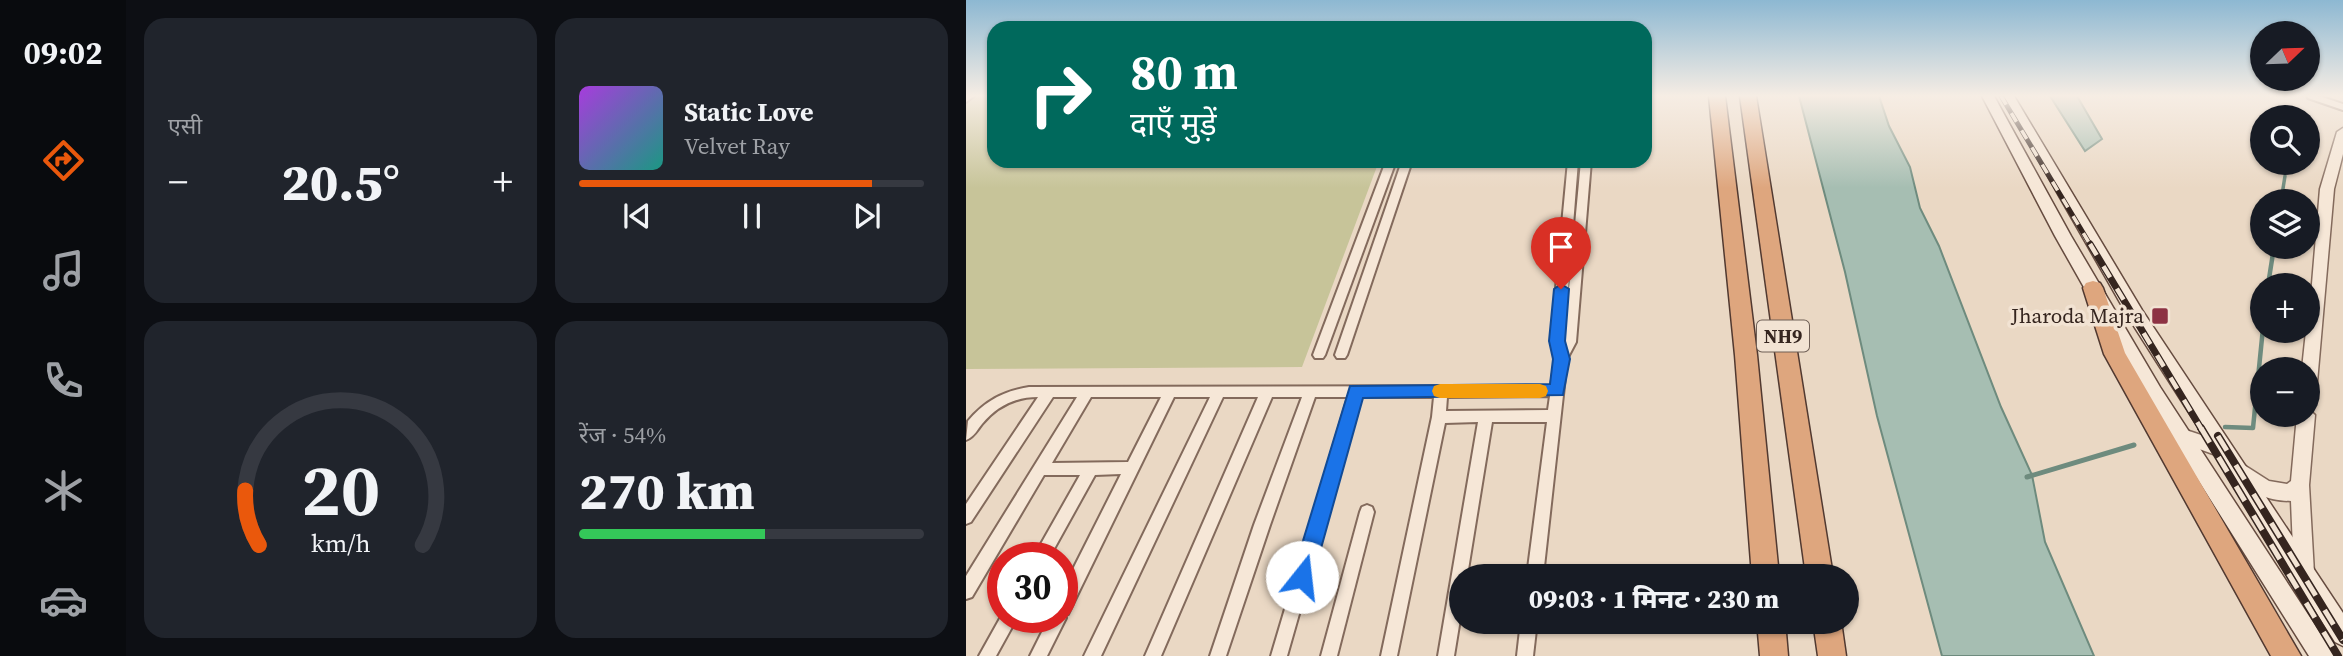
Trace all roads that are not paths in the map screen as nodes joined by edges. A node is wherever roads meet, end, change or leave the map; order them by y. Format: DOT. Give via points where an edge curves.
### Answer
graph roads {
  1 [pos="1720,127"];
  2 [pos="1753,127"];
  3 [pos="2005,127"];
  4 [pos="2026,127"];
  5 [pos="2343,132"];
  6 [pos="1388,168"];
  7 [pos="1405,168"];
  8 [pos="1572,168"];
  9 [pos="1585,168"];
  10 [pos="2093,288"];
  11 [pos="1319,355"];
  12 [pos="1341,355"];
  13 [pos="2311,357"];
  14 [pos="1562,359"];
  15 [pos="1267,391"];
  16 [pos="1311,391"];
  17 [pos="1356,391"];
  18 [pos="1441,391"];
  19 [pos="1557,391"];
  20 [pos="1049,392"];
  21 [pos="1087,392"];
  22 [pos="1170,392"];
  23 [pos="1219,392"];
  24 [pos="1554,416"];
  25 [pos="1439,417"];
  26 [pos="1486,417"];
  27 [pos="2305,427"];
  28 [pos="966,434"];
  29 [pos="2180,435"];
  30 [pos="2222,449"];
  31 [pos="1132,468"];
  32 [pos="1040,469"];
  33 [pos="1091,469"];
  34 [pos="2300,485"];
  35 [pos="1367,512"];
  36 [pos="966,517"];
  37 [pos="1050,542"];
  38 [pos="1536,564"];
  39 [pos="1765,564"];
  40 [pos="1818,564"];
  41 [pos="1078,576"];
  42 [pos="2305,579"];
  43 [pos="966,591"];
  44 [pos="2336,616"];
  45 [pos="1000,633"];
  46 [pos="1050,633"];
  47 [pos="1528,634"];
  48 [pos="1772,634"];
  49 [pos="1829,634"];
  50 [pos="2343,634"];
  51 [pos="987,656"];
  52 [pos="1038,656"];
  53 [pos="1092,656"];
  54 [pos="1153,656"];
  55 [pos="1218,656"];
  56 [pos="1279,656"];
  57 [pos="1329,656"];
  58 [pos="1389,656"];
  59 [pos="1446,656"];
  60 [pos="1525,656"];
  61 [pos="1774,656"];
  62 [pos="1832,656"];
  63 [pos="2287,656"];
  64 [pos="2323,656"];
  1 -- 39 [label="highway, NH9"];
  2 -- 40 [label="highway, NH9"];
  3 -- 10 [label="main road"];
  4 -- 30 [label="main road" via="2136,315"];
  5 -- 13 [label="street" via="2327,189"];
  6 -- 11 [label="street"];
  7 -- 12 [label="street"];
  8 -- 14 [label="street" via="1557,341"];
  9 -- 14 [label="street" via="1570,342"];
  10 -- 29 [label="main road"];
  10 -- 63 [label="highway" via="2115,354"];
  14 -- 19 [label="street"];
  15 -- 16 [label="street"];
  15 -- 23 [label="street"];
  15 -- 54 [label="street"];
  16 -- 17 [label="street"];
  16 -- 55 [label="street"];
  17 -- 18 [label="street"];
  17 -- 56 [label="street"];
  18 -- 19 [label="street"];
  18 -- 25 [label="street"];
  19 -- 24 [label="street"];
  20 -- 21 [label="street"];
  20 -- 28 [label="street" via="1012,394 997,400"];
  20 -- 36 [label="street"];
  21 -- 22 [label="street"];
  21 -- 32 [label="street"];
  22 -- 23 [label="street"];
  22 -- 31 [label="street"];
  23 -- 53 [label="street"];
  24 -- 26 [label="street"];
  24 -- 38 [label="street"];
  25 -- 26 [label="street"];
  25 -- 58 [label="street"];
  26 -- 59 [label="street"];
  27 -- 34 [label="street"];
  29 -- 30 [label="street"];
  29 -- 64 [label="main road"];
  30 -- 34 [label="street" via="2254,484 2290,493"];
  30 -- 42 [label="main road"];
  31 -- 33 [label="street"];
  31 -- 41 [label="street"];
  32 -- 33 [label="street"];
  32 -- 43 [label="street"];
  33 -- 37 [label="street"];
  34 -- 42 [label="street"];
  35 -- 57 [label="street"];
  42 -- 44 [label="main road"];
  44 -- 50 [label="main road"];
  45 -- 51 [label="street"];
  46 -- 52 [label="street"];
  47 -- 60 [label="street"];
  48 -- 61 [label="highway"];
  49 -- 62 [label="highway"];
}
